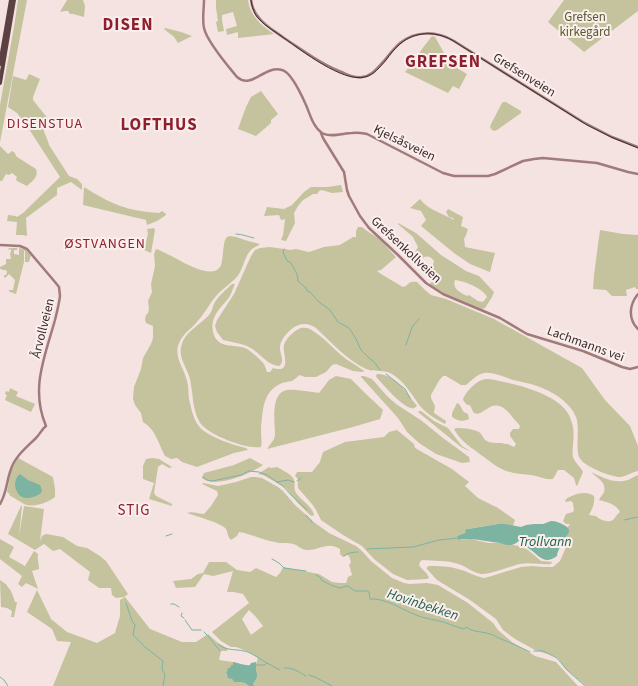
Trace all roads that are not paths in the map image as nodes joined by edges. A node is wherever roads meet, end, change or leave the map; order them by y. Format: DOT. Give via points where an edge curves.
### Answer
graph roads {
  1 [pos="11,0"];
  2 [pos="14,0"];
  3 [pos="204,0"];
  4 [pos="251,0"];
  5 [pos="0,64"];
  6 [pos="0,83"];
  7 [pos="321,132"];
  8 [pos="638,147"];
  9 [pos="638,174"];
  10 [pos="0,245"];
  11 [pos="638,294"];
  12 [pos="638,329"];
  13 [pos="527,334"];
  14 [pos="638,367"];
  15 [pos="0,504"];
  1 -- 5 [label="highway"];
  2 -- 6 [label="highway"];
  3 -- 7 [label="street" via="206,34 237,78 247,81 272,70 286,72"];
  4 -- 8 [label="street, Grefsenveien" via="256,13 265,24 316,60 340,72 356,77 366,76 375,71 406,39 421,34 438,34 452,40 583,122"];
  7 -- 9 [label="street, Kjelsåsveien" via="328,135 367,134 452,176 490,175 523,161 542,158 597,163"];
  7 -- 13 [label="street, Grefsenkollveien" via="344,172 347,190 359,216 369,228 427,284 504,320"];
  10 -- 15 [label="street, Årvollveien" via="27,249 56,282 60,291 40,376 39,404 46,426 14,461"];
  11 -- 12 [label="street" via="630,312"];
  13 -- 14 [label="street, Lachmanns vei" via="580,350 622,367"];
}
